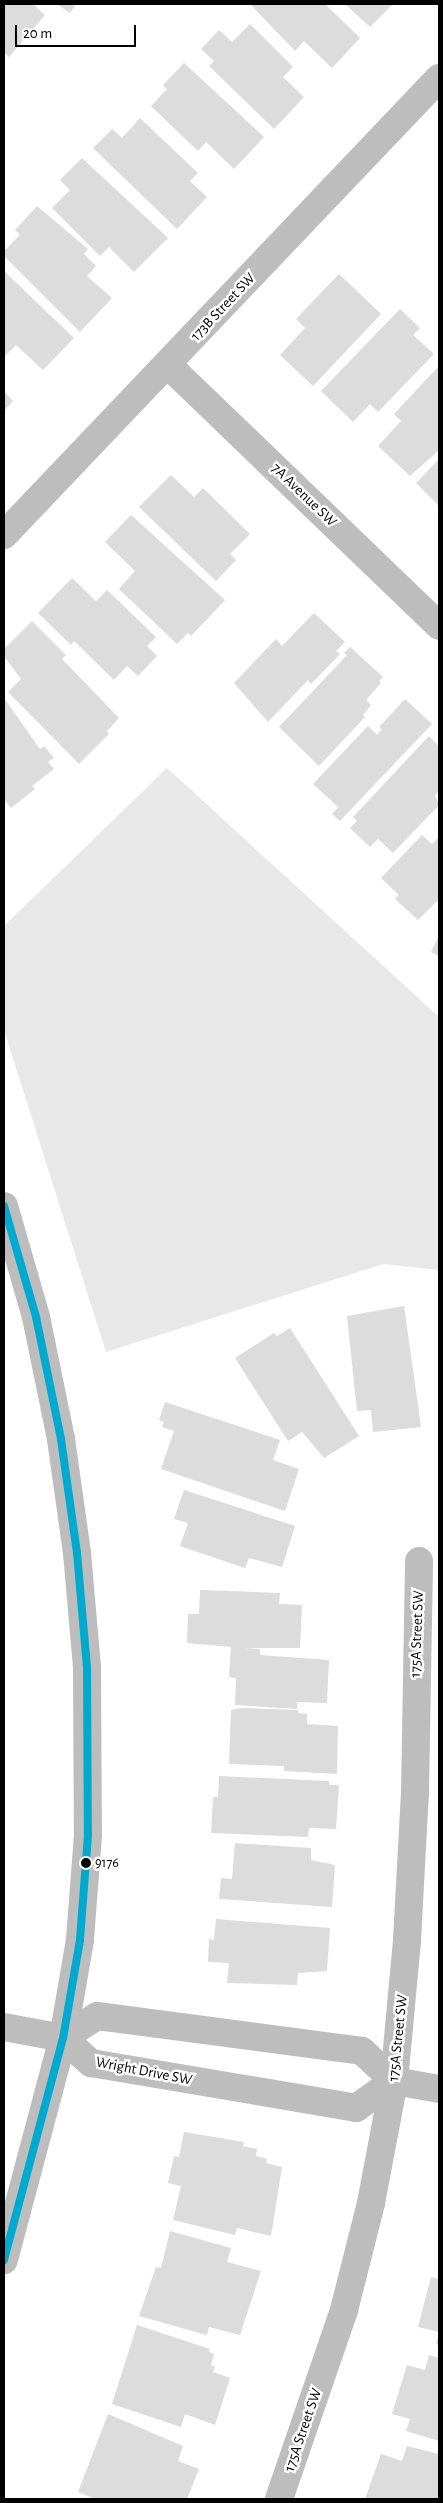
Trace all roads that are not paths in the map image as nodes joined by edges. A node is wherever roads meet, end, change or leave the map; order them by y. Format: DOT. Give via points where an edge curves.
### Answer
graph roads {
  1 [pos="439,78"];
  2 [pos="168,365"];
  3 [pos="4,535"];
  4 [pos="439,626"];
  5 [pos="4,1206"];
  6 [pos="419,1560"];
  7 [pos="4,2028"];
  8 [pos="62,2038"];
  9 [pos="394,2081"];
  10 [pos="439,2089"];
  11 [pos="4,2260"];
  12 [pos="279,2499"];
  1 -- 2 [label="street, 173B Street SW"];
  2 -- 3 [label="street, 173B Street SW"];
  2 -- 4 [label="street, 7A Avenue SW"];
  5 -- 8 [label="street" via="36,1317 61,1439 87,1667 88,1835 80,1940"];
  6 -- 9 [label="street, 175A Street SW" via="416,1794"];
  7 -- 8 [label="street"];
  8 -- 9 [label="street" via="97,2016 362,2051"];
  8 -- 9 [label="street, Wright Drive SW" via="91,2063 356,2108"];
  8 -- 11 [label="street"];
  9 -- 10 [label="street"];
  9 -- 12 [label="street, 175A Street SW" via="371,2203 344,2310"];
}
